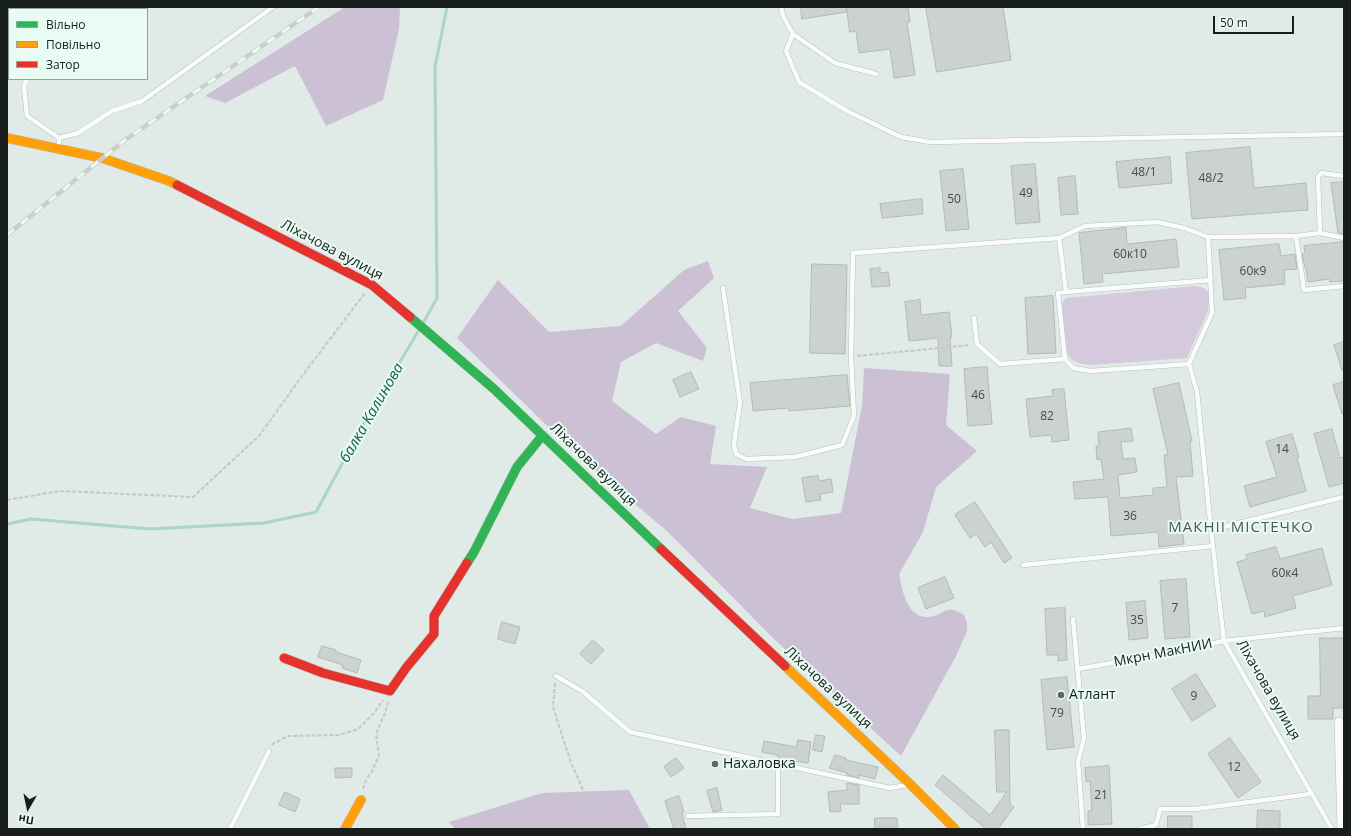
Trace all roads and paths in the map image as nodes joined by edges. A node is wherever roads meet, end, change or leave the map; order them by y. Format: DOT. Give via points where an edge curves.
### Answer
graph roads {
  1 [pos="273,7"];
  2 [pos="781,7"];
  3 [pos="793,34"];
  4 [pos="876,74"];
  5 [pos="27,80"];
  6 [pos="1344,134"];
  7 [pos="7,138"];
  8 [pos="59,138"];
  9 [pos="59,149"];
  10 [pos="1344,176"];
  11 [pos="1320,233"];
  12 [pos="1296,236"];
  13 [pos="1208,237"];
  14 [pos="1059,238"];
  15 [pos="1344,238"];
  16 [pos="1211,280"];
  17 [pos="372,284"];
  18 [pos="1344,286"];
  19 [pos="722,288"];
  20 [pos="1066,292"];
  21 [pos="974,318"];
  22 [pos="977,344"];
  23 [pos="851,357"];
  24 [pos="1064,359"];
  25 [pos="1189,364"];
  26 [pos="542,436"];
  27 [pos="1344,497"];
  28 [pos="7,500"];
  29 [pos="1210,530"];
  30 [pos="1213,546"];
  31 [pos="1023,565"];
  32 [pos="1073,619"];
  33 [pos="1344,628"];
  34 [pos="1224,641"];
  35 [pos="284,658"];
  36 [pos="1077,669"];
  37 [pos="556,676"];
  38 [pos="390,691"];
  39 [pos="1339,722"];
  40 [pos="269,751"];
  41 [pos="778,765"];
  42 [pos="911,785"];
  43 [pos="1310,794"];
  44 [pos="361,800"];
  45 [pos="688,816"];
  46 [pos="1338,828"];
  47 [pos="230,829"];
  48 [pos="345,829"];
  49 [pos="603,829"];
  50 [pos="955,829"];
  51 [pos="1083,829"];
  52 [pos="1140,829"];
  1 -- 8 [label="lane" via="142,101 112,111 78,133"];
  2 -- 3 [label="lane"];
  3 -- 4 [label="lane" via="835,62"];
  3 -- 6 [label="lane" via="786,51 799,82 847,111 901,137 930,142"];
  5 -- 8 [label="lane" via="24,86 27,116"];
  7 -- 9 [label="street, Ліхачова вулиця"];
  8 -- 9 [label="lane"];
  9 -- 17 [label="street, Ліхачова вулиця" via="102,158 169,181"];
  10 -- 11 [label="lane" via="1321,173 1318,176"];
  11 -- 12 [label="lane"];
  11 -- 15 [label="lane"];
  12 -- 13 [label="lane"];
  12 -- 18 [label="lane" via="1304,290"];
  13 -- 14 [label="lane" via="1157,222 1085,226"];
  13 -- 16 [label="lane"];
  14 -- 20 [label="lane"];
  14 -- 23 [label="lane" via="853,253"];
  16 -- 20 [label="lane"];
  16 -- 25 [label="lane" via="1212,313"];
  17 -- 26 [label="street, Ліхачова вулиця" via="494,389"];
  17 -- 28 [label="path" via="259,436 193,498 60,492"];
  19 -- 23 [label="lane" via="740,403 734,444 736,454 746,459 795,457 842,445 854,416"];
  20 -- 24 [label="lane" via="1058,293"];
  21 -- 22 [label="lane"];
  22 -- 23 [label="path"];
  22 -- 24 [label="lane" via="1000,364"];
  24 -- 25 [label="lane" via="1073,368 1091,371"];
  25 -- 29 [label="lane, Ліхачова вулиця" via="1197,392"];
  26 -- 38 [label="street" via="517,468 474,552 434,616 434,634"];
  26 -- 42 [label="street, Ліхачова вулиця"];
  27 -- 29 [label="lane"];
  29 -- 30 [label="lane, Ліхачова вулиця"];
  30 -- 31 [label="lane"];
  30 -- 34 [label="lane, Ліхачова вулиця"];
  32 -- 36 [label="lane"];
  33 -- 34 [label="lane, Мкрн МакНИИ"];
  34 -- 36 [label="lane, Мкрн МакНИИ"];
  34 -- 43 [label="lane, Ліхачова вулиця"];
  35 -- 38 [label="street" via="323,673"];
  36 -- 51 [label="lane" via="1084,739 1078,761"];
  37 -- 41 [label="lane" via="582,691 630,732"];
  37 -- 49 [label="path" via="553,707 571,763"];
  38 -- 40 [label="path" via="358,729 339,735 288,736 274,743"];
  38 -- 44 [label="path" via="385,713 376,734 379,756 366,780"];
  39 -- 46 [label="street"];
  40 -- 47 [label="lane"];
  41 -- 42 [label="lane" via="890,788"];
  41 -- 45 [label="lane" via="778,814"];
  42 -- 50 [label="street, Ліхачова вулиця"];
  43 -- 46 [label="lane, Ліхачова вулиця"];
  43 -- 52 [label="lane" via="1196,809 1160,809 1156,825"];
  44 -- 48 [label="street"];
}
